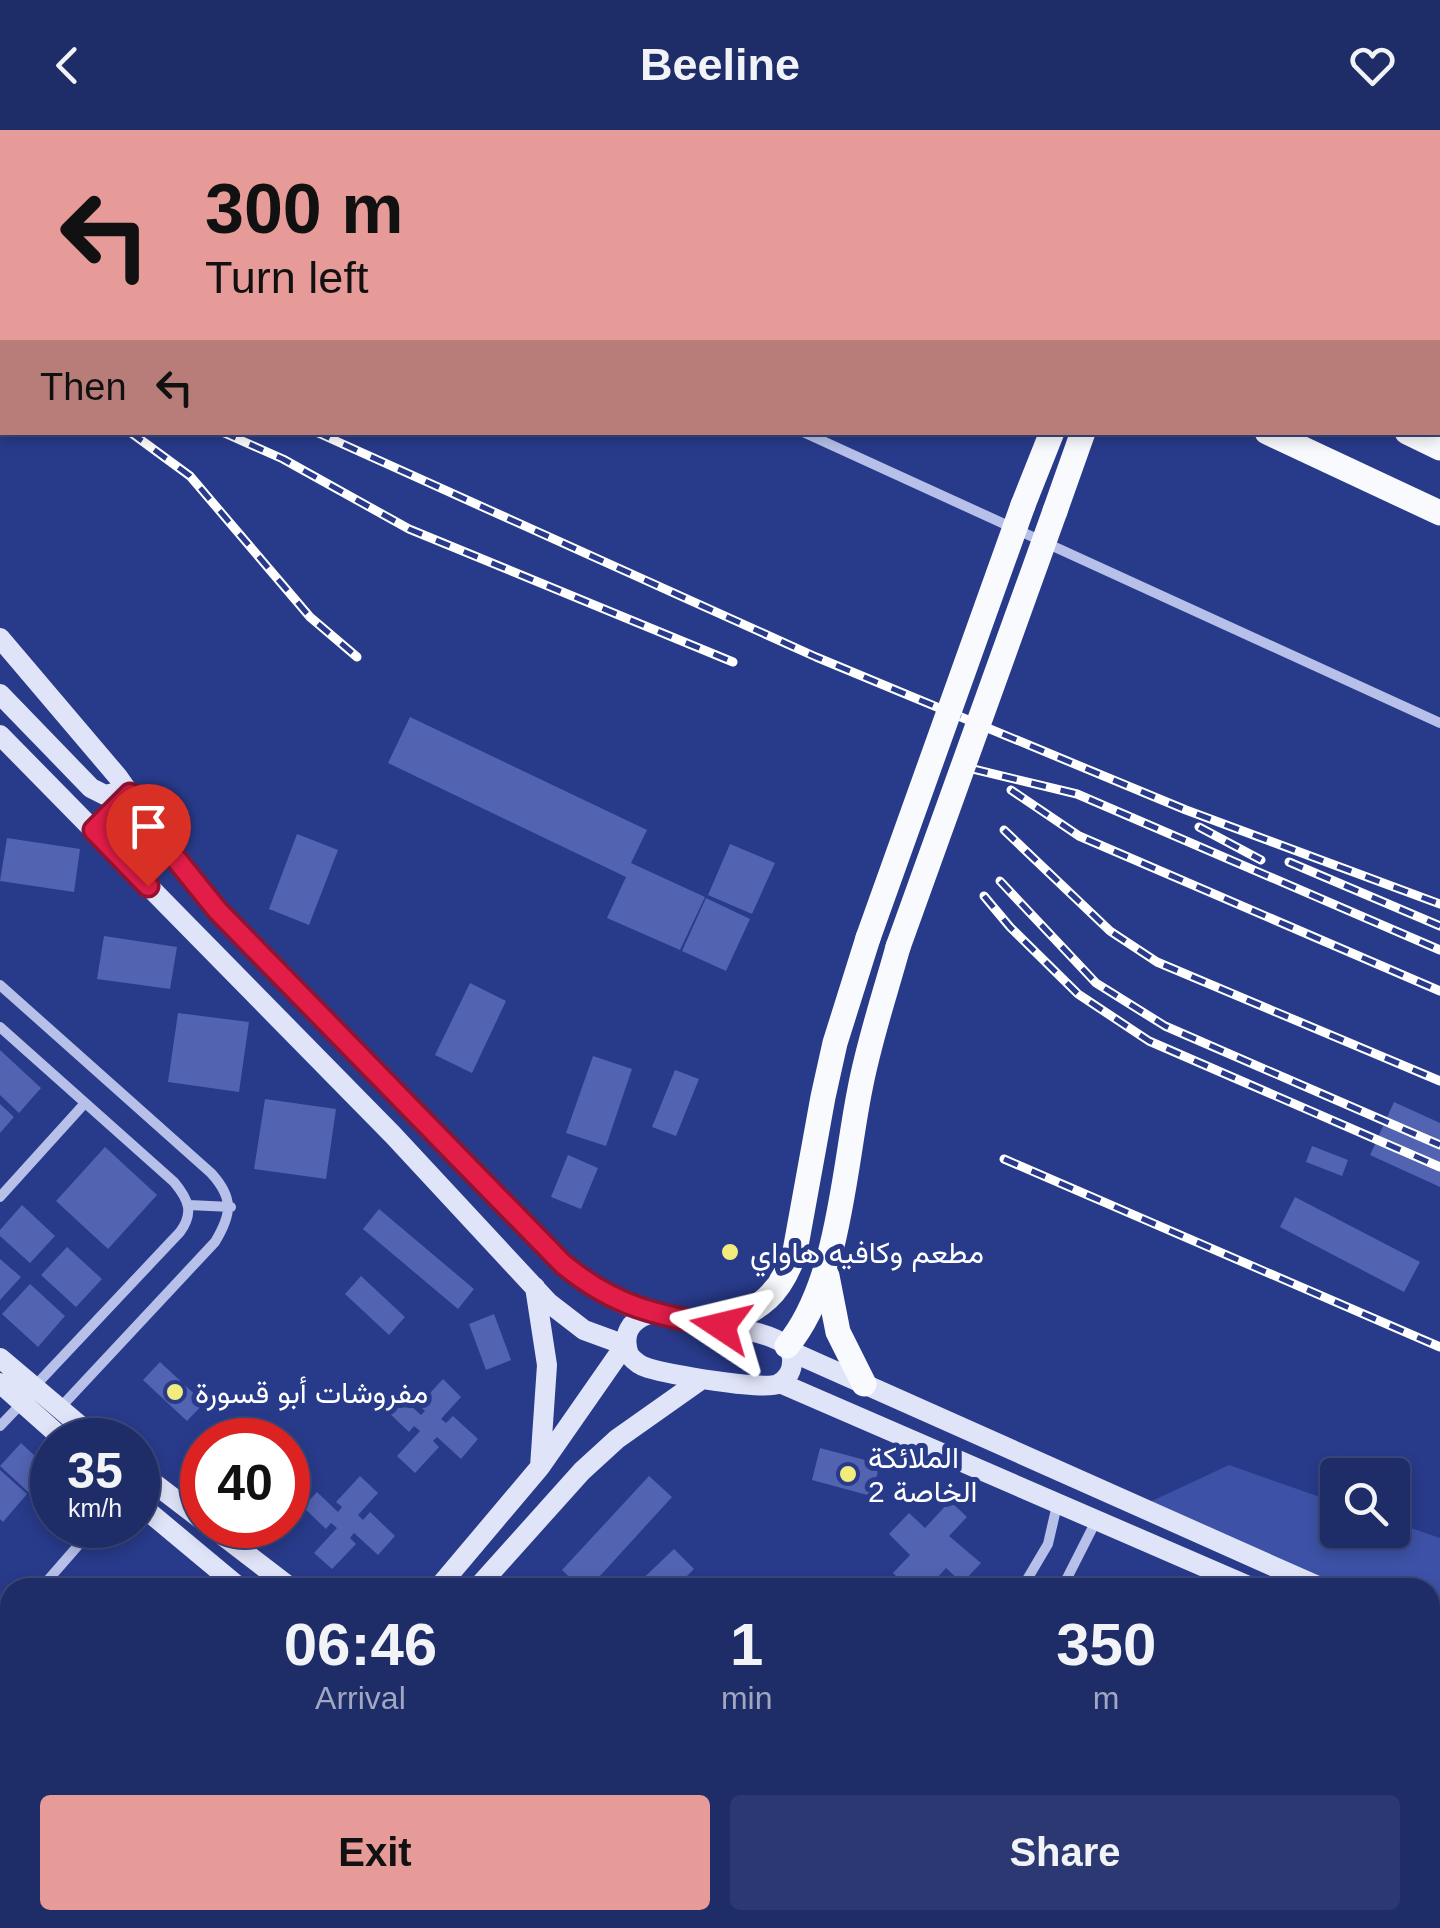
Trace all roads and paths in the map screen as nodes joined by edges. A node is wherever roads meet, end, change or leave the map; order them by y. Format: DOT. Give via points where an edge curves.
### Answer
graph roads {
  1 [pos="810,435"];
  2 [pos="1050,435"];
  3 [pos="1082,435"];
  4 [pos="1273,435"];
  5 [pos="1413,435"];
  6 [pos="1440,448"];
  7 [pos="1440,512"];
  8 [pos="0,638"];
  9 [pos="0,694"];
  10 [pos="1440,723"];
  11 [pos="0,735"];
  12 [pos="129,792"];
  13 [pos="94,830"];
  14 [pos="0,986"];
  15 [pos="0,1027"];
  16 [pos="86,1103"];
  17 [pos="0,1197"];
  18 [pos="189,1206"];
  19 [pos="231,1207"];
  20 [pos="826,1270"];
  21 [pos="534,1286"];
  22 [pos="650,1314"];
  23 [pos="721,1326"];
  24 [pos="626,1346"];
  25 [pos="789,1349"];
  26 [pos="0,1358"];
  27 [pos="702,1378"];
  28 [pos="0,1383"];
  29 [pos="780,1383"];
  30 [pos="864,1384"];
  31 [pos="28,1396"];
  32 [pos="58,1410"];
  33 [pos="46,1418"];
  34 [pos="68,1418"];
  35 [pos="0,1426"];
  36 [pos="540,1468"];
  37 [pos="1057,1505"];
  38 [pos="160,1521"];
  39 [pos="1096,1521"];
  40 [pos="76,1548"];
  41 [pos="239,1548"];
  42 [pos="49,1578"];
  43 [pos="228,1578"];
  44 [pos="278,1578"];
  45 [pos="446,1578"];
  46 [pos="485,1578"];
  47 [pos="1028,1578"];
  48 [pos="1067,1578"];
  49 [pos="1230,1578"];
  50 [pos="1300,1578"];
  1 -- 10 [label="street"];
  2 -- 23 [label="main road, bridge" via="835,1043 787,1275 762,1304"];
  3 -- 20 [label="main road, bridge" via="898,947 860,1084"];
  4 -- 7 [label="main road"];
  5 -- 6 [label="main road"];
  8 -- 12 [label="street"];
  9 -- 12 [label="street" via="91,788 105,795"];
  11 -- 13 [label="street"];
  12 -- 13 [label="street"];
  12 -- 22 [label="street" via="218,911 563,1264 603,1294"];
  13 -- 21 [label="street"];
  14 -- 19 [label="street" via="211,1173"];
  15 -- 16 [label="street"];
  16 -- 17 [label="street"];
  16 -- 18 [label="street" via="174,1182"];
  18 -- 19 [label="street"];
  18 -- 31 [label="street" via="180,1232"];
  19 -- 32 [label="street" via="215,1242"];
  20 -- 25 [label="main road"];
  20 -- 30 [label="main road" via="838,1332"];
  21 -- 24 [label="street" via="565,1317"];
  21 -- 36 [label="street" via="547,1364"];
  22 -- 23 [label="street"];
  22 -- 24 [label="street" via="630,1324"];
  23 -- 25 [label="street"];
  24 -- 27 [label="street" via="646,1368"];
  24 -- 36 [label="street"];
  25 -- 29 [label="street" via="793,1363"];
  25 -- 30 [label="street"];
  26 -- 31 [label="street"];
  27 -- 29 [label="street"];
  27 -- 46 [label="street" via="582,1471"];
  28 -- 31 [label="street"];
  29 -- 37 [label="street"];
  30 -- 50 [label="street"];
  31 -- 32 [label="street"];
  31 -- 33 [label="street"];
  31 -- 35 [label="street"];
  32 -- 34 [label="street"];
  36 -- 45 [label="street"];
  37 -- 39 [label="street"];
  37 -- 47 [label="street" via="1048,1544"];
  38 -- 43 [label="street"];
  39 -- 48 [label="street"];
  39 -- 49 [label="street"];
  40 -- 42 [label="street"];
  41 -- 44 [label="street"];
}
